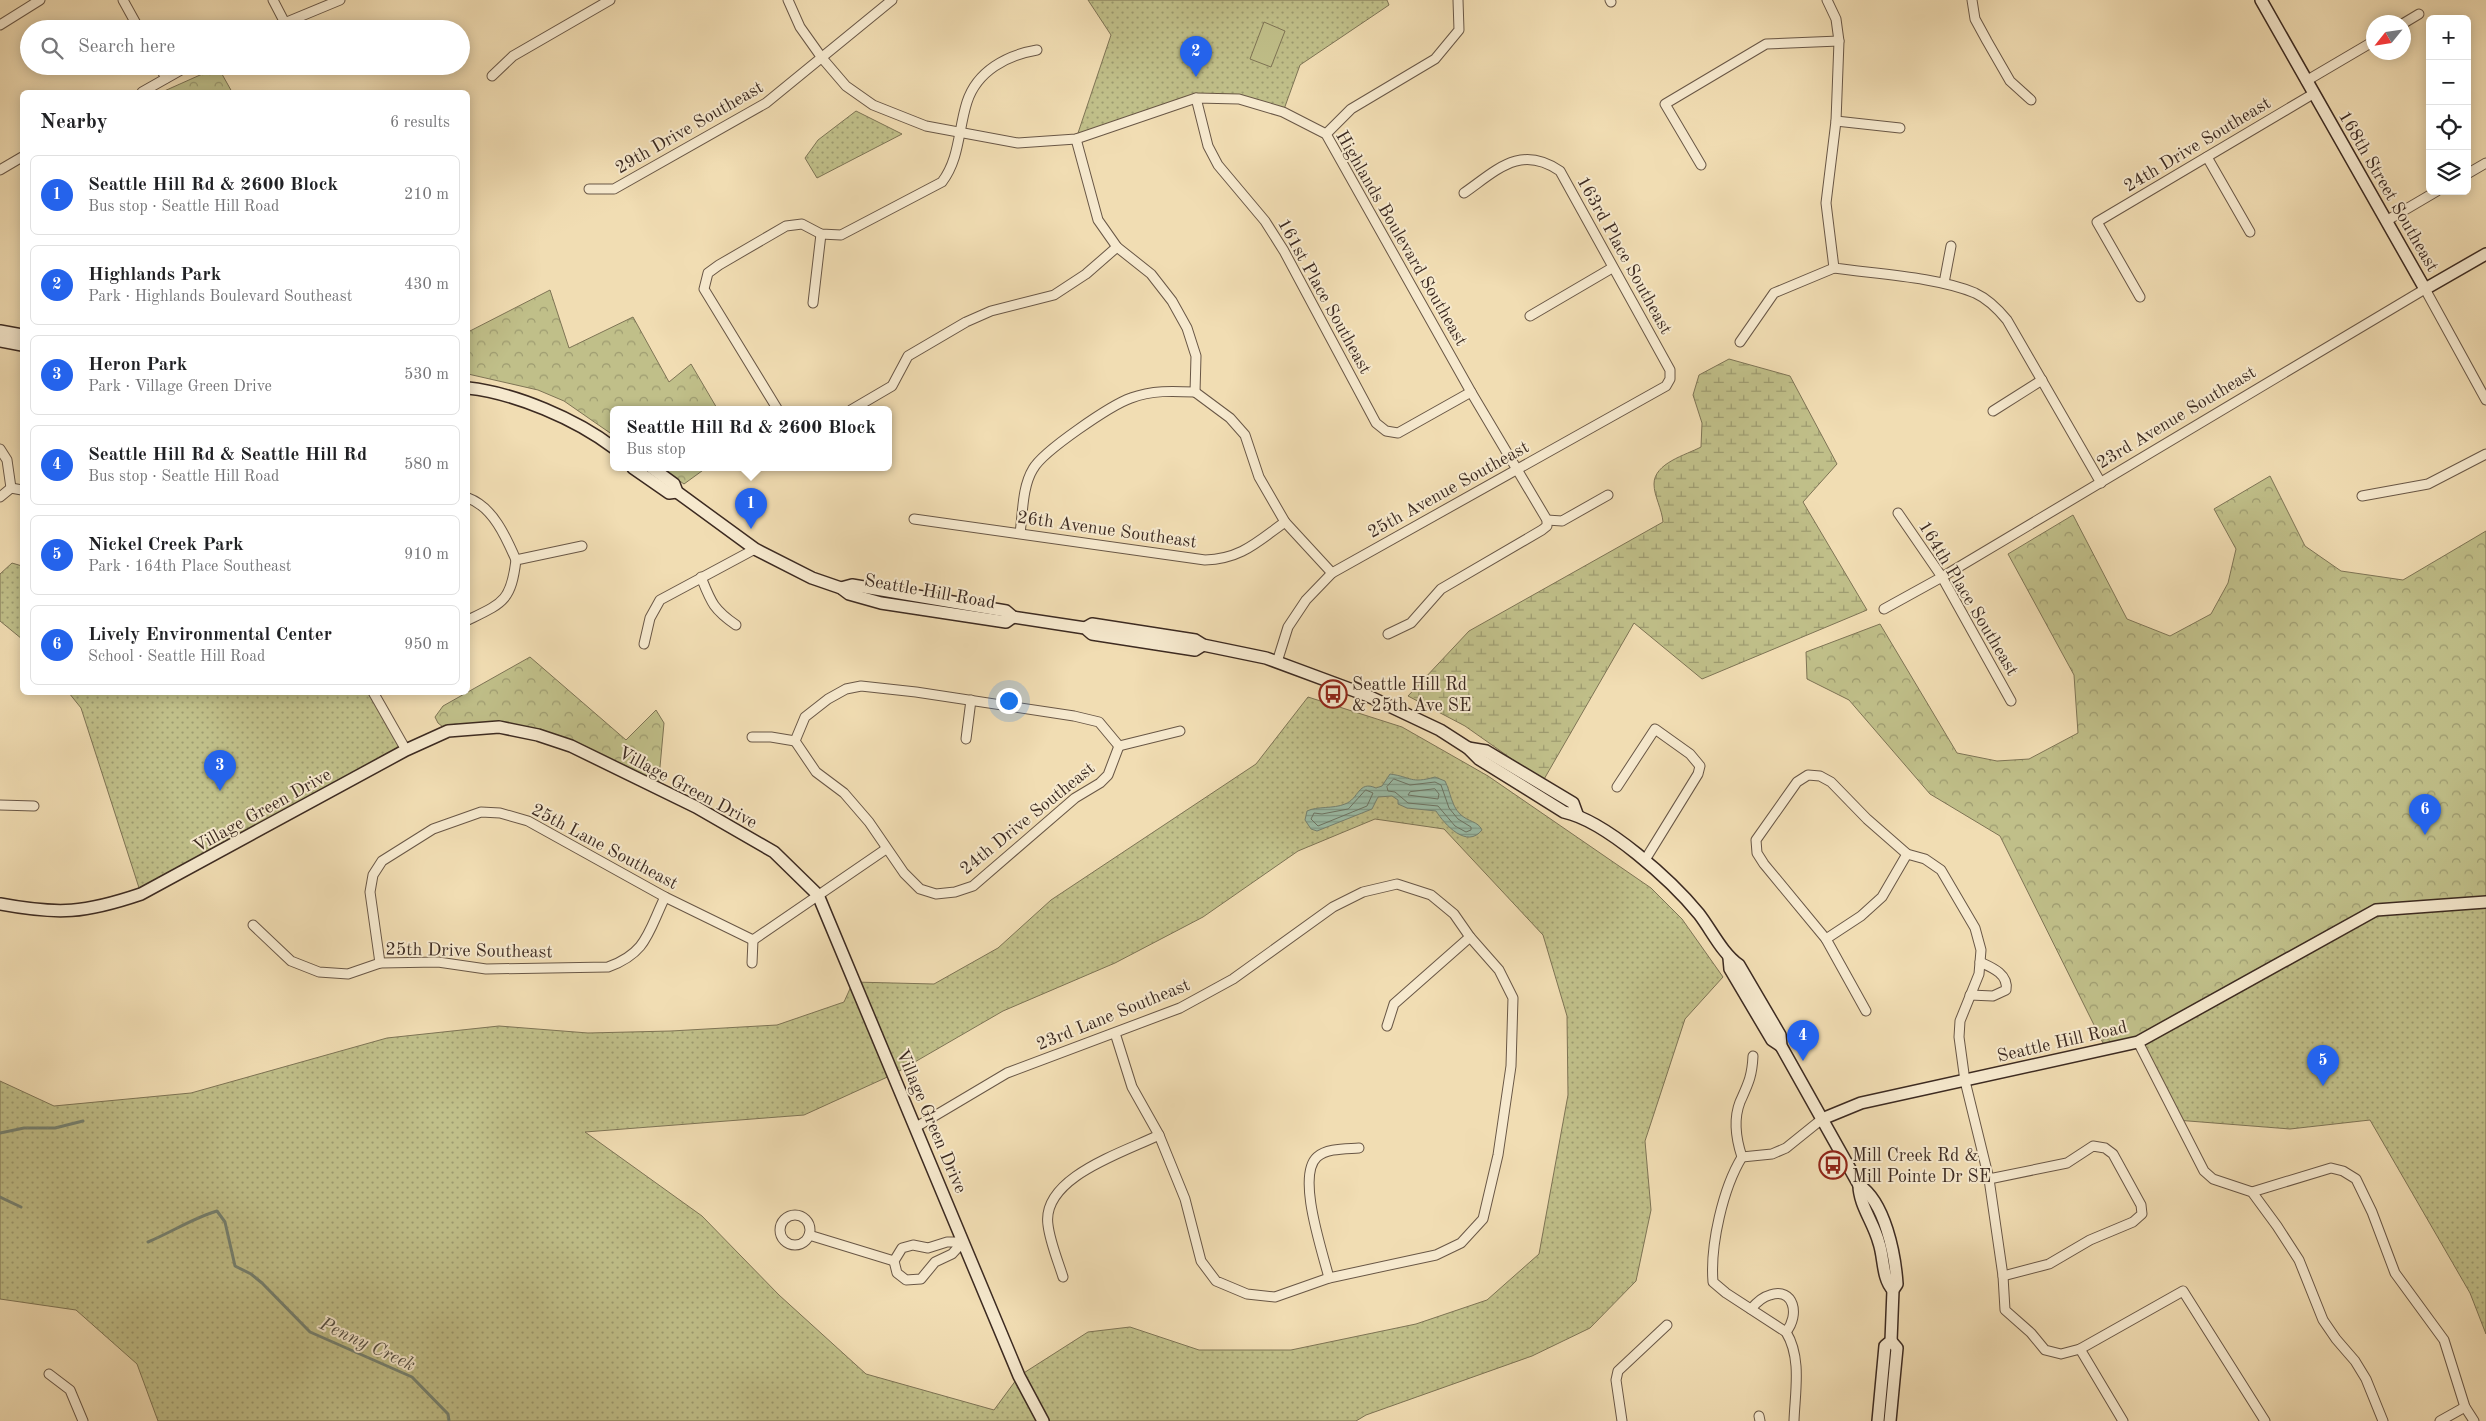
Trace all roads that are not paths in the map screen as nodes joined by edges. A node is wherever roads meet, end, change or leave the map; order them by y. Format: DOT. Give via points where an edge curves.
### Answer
graph roads {
  1 [pos="40,0"];
  2 [pos="123,0"];
  3 [pos="273,0"];
  4 [pos="340,0"];
  5 [pos="610,0"];
  6 [pos="788,0"];
  7 [pos="892,0"];
  8 [pos="1458,0"];
  9 [pos="1827,0"];
  10 [pos="1972,0"];
  11 [pos="2261,0"];
  12 [pos="2419,14"];
  13 [pos="2411,19"];
  14 [pos="134,20"];
  15 [pos="283,20"];
  16 [pos="289,20"];
  17 [pos="0,26"];
  18 [pos="1839,41"];
  19 [pos="2366,46"];
  20 [pos="1037,50"];
  21 [pos="822,58"];
  22 [pos="164,75"];
  23 [pos="172,75"];
  24 [pos="492,76"];
  25 [pos="166,78"];
  26 [pos="2306,81"];
  27 [pos="145,90"];
  28 [pos="2313,94"];
  29 [pos="1196,98"];
  30 [pos="2031,100"];
  31 [pos="1836,121"];
  32 [pos="1900,128"];
  33 [pos="962,133"];
  34 [pos="1326,134"];
  35 [pos="1076,139"];
  36 [pos="2208,157"];
  37 [pos="20,158"];
  38 [pos="2486,163"];
  39 [pos="1701,164"];
  40 [pos="0,170"];
  41 [pos="2471,172"];
  42 [pos="589,189"];
  43 [pos="1464,194"];
  44 [pos="2430,195"];
  45 [pos="2386,221"];
  46 [pos="2250,232"];
  47 [pos="821,234"];
  48 [pos="1951,246"];
  49 [pos="1117,248"];
  50 [pos="2486,254"];
  51 [pos="1612,268"];
  52 [pos="1834,268"];
  53 [pos="1944,283"];
  54 [pos="2425,289"];
  55 [pos="2140,297"];
  56 [pos="813,303"];
  57 [pos="1530,316"];
  58 [pos="0,331"];
  59 [pos="20,335"];
  60 [pos="0,341"];
  61 [pos="1740,342"];
  62 [pos="20,345"];
  63 [pos="1670,379"];
  64 [pos="2042,380"];
  65 [pos="470,388"];
  66 [pos="1195,392"];
  67 [pos="1471,392"];
  68 [pos="2486,400"];
  69 [pos="776,406"];
  70 [pos="857,406"];
  71 [pos="1993,411"];
  72 [pos="610,446"];
  73 [pos="0,449"];
  74 [pos="2486,454"];
  75 [pos="1517,469"];
  76 [pos="637,471"];
  77 [pos="656,471"];
  78 [pos="2101,483"];
  79 [pos="11,488"];
  80 [pos="20,490"];
  81 [pos="677,492"];
  82 [pos="1608,495"];
  83 [pos="2362,496"];
  84 [pos="0,497"];
  85 [pos="470,499"];
  86 [pos="1898,513"];
  87 [pos="914,519"];
  88 [pos="1284,522"];
  89 [pos="1547,523"];
  90 [pos="1020,533"];
  91 [pos="582,546"];
  92 [pos="755,549"];
  93 [pos="516,560"];
  94 [pos="1332,573"];
  95 [pos="701,577"];
  96 [pos="1942,577"];
  97 [pos="1884,609"];
  98 [pos="470,619"];
  99 [pos="736,624"];
  100 [pos="1388,634"];
  101 [pos="644,644"];
  102 [pos="1277,662"];
  103 [pos="375,695"];
  104 [pos="970,700"];
  105 [pos="2011,701"];
  106 [pos="1180,731"];
  107 [pos="752,738"];
  108 [pos="966,739"];
  109 [pos="795,741"];
  110 [pos="1119,746"];
  111 [pos="406,750"];
  112 [pos="1617,787"];
  113 [pos="0,805"];
  114 [pos="34,806"];
  115 [pos="886,849"];
  116 [pos="1907,854"];
  117 [pos="1645,860"];
  118 [pos="818,895"];
  119 [pos="665,897"];
  120 [pos="2486,902"];
  121 [pos="0,904"];
  122 [pos="253,925"];
  123 [pos="1470,937"];
  124 [pos="1826,939"];
  125 [pos="753,940"];
  126 [pos="1980,962"];
  127 [pos="380,963"];
  128 [pos="752,963"];
  129 [pos="1970,995"];
  130 [pos="1866,1012"];
  131 [pos="1387,1026"];
  132 [pos="1115,1033"];
  133 [pos="2138,1042"];
  134 [pos="1753,1056"];
  135 [pos="1965,1081"];
  136 [pos="1822,1119"];
  137 [pos="916,1127"];
  138 [pos="1159,1135"];
  139 [pos="1359,1148"];
  140 [pos="1742,1157"];
  141 [pos="1989,1179"];
  142 [pos="2252,1192"];
  143 [pos="809,1235"];
  144 [pos="963,1242"];
  145 [pos="894,1261"];
  146 [pos="2003,1276"];
  147 [pos="1063,1277"];
  148 [pos="1329,1278"];
  149 [pos="1751,1309"];
  150 [pos="1667,1325"];
  151 [pos="1786,1332"];
  152 [pos="1891,1342"];
  153 [pos="2080,1348"];
  154 [pos="49,1374"];
  155 [pos="2465,1407"];
  156 [pos="83,1421"];
  157 [pos="1044,1421"];
  158 [pos="1622,1421"];
  159 [pos="1794,1421"];
  160 [pos="1878,1421"];
  161 [pos="1890,1421"];
  162 [pos="2124,1421"];
  163 [pos="2265,1421"];
  164 [pos="2383,1421"];
  165 [pos="2440,1421"];
  166 [pos="2474,1421"];
  1 -- 17 [label="street"];
  2 -- 14 [label="street"];
  3 -- 15 [label="street"];
  4 -- 16 [label="street"];
  5 -- 24 [label="street" via="513,56"];
  6 -- 21 [label="street, Highlands Boulevard Southeast" via="800,27"];
  7 -- 21 [label="street, 29th Drive Southeast"];
  8 -- 34 [label="street" via="1459,30 1435,59 1351,109"];
  9 -- 18 [label="street" via="1836,19"];
  10 -- 30 [label="street" via="1975,19 1991,49 2010,81"];
  11 -- 26 [label="street, 168th Street Southeast"];
  12 -- 13 [label="street"];
  18 -- 31 [label="street"];
  18 -- 39 [label="street" via="1766,44 1665,104"];
  19 -- 26 [label="street"];
  20 -- 33 [label="street" via="1017,53 995,64 977,84 967,102"];
  21 -- 33 [label="street, Highlands Boulevard Southeast" via="846,86 873,105 926,126"];
  21 -- 42 [label="street, 29th Drive Southeast" via="766,103 614,189"];
  22 -- 25 [label="street"];
  23 -- 25 [label="street"];
  25 -- 27 [label="street"];
  26 -- 28 [label="street, 168th Street Southeast"];
  28 -- 36 [label="street, 24th Drive Southeast"];
  28 -- 45 [label="street, 168th Street Southeast"];
  29 -- 34 [label="street, Highlands Boulevard Southeast" via="1239,99 1283,112"];
  29 -- 35 [label="street, Highlands Boulevard Southeast"];
  29 -- 67 [label="street, 161st Place Southeast" via="1208,146 1218,165 1265,221 1284,250 1376,423 1386,431 1398,433"];
  31 -- 32 [label="street"];
  31 -- 52 [label="street" via="1826,203"];
  33 -- 35 [label="street, Highlands Boulevard Southeast" via="1018,143"];
  33 -- 47 [label="street" via="952,168 942,182 860,227 841,235"];
  34 -- 67 [label="street, Highlands Boulevard Southeast"];
  35 -- 49 [label="street" via="1098,220"];
  36 -- 46 [label="street"];
  36 -- 55 [label="street, 24th Drive Southeast" via="2097,222"];
  37 -- 40 [label="street"];
  38 -- 41 [label="street"];
  43 -- 51 [label="street, 163rd Place Southeast" via="1504,165 1520,159 1537,159 1560,171"];
  44 -- 45 [label="street"];
  45 -- 54 [label="street, 168th Street Southeast"];
  47 -- 56 [label="street"];
  47 -- 69 [label="street" via="802,224 786,226 708,273 704,289"];
  48 -- 53 [label="street"];
  49 -- 66 [label="street" via="1152,274 1187,328 1196,356"];
  49 -- 70 [label="street" via="1054,295 991,311 908,356 892,386"];
  50 -- 54 [label="street, 23rd Avenue Southeast"];
  51 -- 57 [label="street"];
  51 -- 63 [label="street, 163rd Place Southeast" via="1670,370"];
  52 -- 53 [label="street"];
  52 -- 61 [label="street" via="1774,293"];
  53 -- 64 [label="street" via="1976,294 1994,305 2007,320"];
  54 -- 68 [label="street, 168th Street Southeast"];
  54 -- 78 [label="street, 23rd Avenue Southeast"];
  58 -- 59 [label="street"];
  60 -- 62 [label="street"];
  63 -- 75 [label="street, 25th Avenue Southeast" via="1666,386"];
  64 -- 71 [label="street"];
  64 -- 78 [label="street"];
  65 -- 72 [label="street" via="532,404 567,420"];
  66 -- 88 [label="street" via="1230,418 1245,435 1259,477"];
  66 -- 90 [label="street" via="1156,391 1129,398 1047,452 1032,470 1026,488"];
  67 -- 75 [label="street, Highlands Boulevard Southeast"];
  73 -- 79 [label="street" via="7,460"];
  74 -- 83 [label="street" via="2428,484"];
  75 -- 89 [label="street, Highlands Boulevard Southeast"];
  75 -- 94 [label="street, 25th Avenue Southeast"];
  76 -- 81 [label="street, Seattle Hill Road" via="669,493"];
  77 -- 81 [label="street, Seattle Hill Road" via="674,484"];
  78 -- 96 [label="street, 23rd Avenue Southeast"];
  79 -- 80 [label="street"];
  79 -- 84 [label="street"];
  81 -- 92 [label="street, Seattle Hill Road"];
  82 -- 89 [label="street" via="1562,521"];
  85 -- 93 [label="street" via="493,517 506,536"];
  86 -- 96 [label="street, 164th Place Southeast"];
  87 -- 90 [label="street, 26th Avenue Southeast"];
  88 -- 90 [label="street, 26th Avenue Southeast" via="1240,554 1214,560"];
  88 -- 94 [label="street"];
  89 -- 100 [label="street" via="1441,589 1411,623"];
  91 -- 93 [label="street"];
  92 -- 95 [label="street"];
  92 -- 102 [label="street, Seattle Hill Road" via="812,578 841,588 852,585 1006,611 1013,617 1085,628 1092,634 1195,650 1203,645"];
  93 -- 98 [label="street" via="511,591 497,606"];
  94 -- 102 [label="street, 25th Avenue Southeast" via="1306,600 1288,627"];
  95 -- 99 [label="street" via="719,613"];
  95 -- 101 [label="street" via="660,600 650,618"];
  96 -- 97 [label="street, 23rd Avenue Southeast"];
  96 -- 105 [label="street, 164th Place Southeast"];
  102 -- 117 [label="street, Seattle Hill Road" via="1366,695 1440,730 1468,748 1479,760 1564,812 1577,814"];
  103 -- 111 [label="street"];
  104 -- 108 [label="street"];
  104 -- 109 [label="street" via="879,687 846,689 805,717"];
  104 -- 110 [label="street" via="1099,722"];
  106 -- 110 [label="street"];
  107 -- 109 [label="street"];
  109 -- 115 [label="street" via="816,772 844,793 869,822"];
  110 -- 115 [label="street, 24th Drive Southeast" via="1108,775 1100,783 1075,798 973,886 936,894 920,888"];
  111 -- 118 [label="street, Village Green Drive" via="448,730 499,727 571,746 696,807 774,852"];
  111 -- 121 [label="street, Village Green Drive" via="141,894 74,912 43,912"];
  112 -- 117 [label="street" via="1656,729 1690,754 1700,766"];
  113 -- 114 [label="street"];
  115 -- 118 [label="street"];
  116 -- 124 [label="street" via="1882,897 1861,916"];
  116 -- 124 [label="street" via="1831,782 1820,776 1808,775 1797,782 1756,840 1757,853"];
  116 -- 126 [label="street" via="1925,859 1941,870 1975,928 1981,950"];
  117 -- 136 [label="street, Seattle Hill Road" via="1698,913 1730,958 1730,969 1772,1040 1781,1046"];
  118 -- 125 [label="street"];
  118 -- 137 [label="street, Village Green Drive"];
  119 -- 125 [label="street, 25th Lane Southeast"];
  119 -- 127 [label="street, 25th Drive Southeast" via="640,949 626,960 608,967 486,969 438,962"];
  119 -- 127 [label="street, 25th Lane Southeast" via="528,821 500,813 481,812 433,829 382,861 373,875 370,892"];
  120 -- 133 [label="street, Seattle Hill Road" via="2376,910"];
  122 -- 127 [label="street, 25th Drive Southeast" via="291,961 319,972 348,974"];
  123 -- 131 [label="street" via="1394,1004"];
  123 -- 132 [label="street, 23rd Lane Southeast" via="1454,914 1431,896 1397,884 1363,892 1334,907 1233,979 1180,1008"];
  123 -- 148 [label="street" via="1499,970 1513,998 1511,1066 1498,1155 1483,1220 1462,1243 1436,1255"];
  124 -- 130 [label="street"];
  125 -- 128 [label="street"];
  126 -- 129 [label="street" via="1979,974"];
  126 -- 129 [label="street" via="2001,974 2006,980 2006,990 1993,996"];
  129 -- 135 [label="street" via="1960,1021"];
  132 -- 137 [label="street, 23rd Lane Southeast" via="1007,1073"];
  132 -- 138 [label="street" via="1132,1086"];
  133 -- 135 [label="street, Seattle Hill Road"];
  133 -- 142 [label="street" via="2204,1170 2213,1179"];
  134 -- 140 [label="street" via="1752,1075 1736,1121 1736,1138"];
  135 -- 136 [label="street, Seattle Hill Road" via="1861,1103"];
  135 -- 141 [label="street"];
  136 -- 140 [label="street" via="1786,1148 1772,1154"];
  136 -- 152 [label="street" via="1859,1185 1859,1196 1878,1239 1887,1284 1893,1290"];
  137 -- 144 [label="street, Village Green Drive"];
  138 -- 147 [label="street" via="1076,1175 1057,1191 1047,1224"];
  138 -- 148 [label="street" via="1185,1198 1201,1261 1216,1281 1247,1294 1275,1297"];
  139 -- 148 [label="street" via="1336,1150 1317,1157 1308,1172 1309,1193"];
  140 -- 149 [label="street" via="1732,1172 1711,1262 1713,1282"];
  141 -- 146 [label="street"];
  141 -- 146 [label="street" via="2067,1163 2093,1146 2105,1148 2113,1154 2141,1205 2142,1214 2133,1222 2090,1240 2049,1264"];
  142 -- 155 [label="street" via="2331,1168 2343,1170 2356,1179 2395,1273 2444,1340"];
  142 -- 164 [label="street" via="2299,1260 2323,1320 2356,1361"];
  143 -- 145 [label="street"];
  144 -- 145 [label="street" via="947,1242 928,1248 909,1245 899,1251"];
  144 -- 145 [label="street" via="952,1254 935,1262 918,1281 899,1276"];
  144 -- 157 [label="street, Village Green Drive" via="1020,1376"];
  146 -- 153 [label="street" via="2005,1310 2045,1350 2061,1354"];
  149 -- 151 [label="street"];
  149 -- 151 [label="street" via="1770,1295 1785,1297 1795,1310 1792,1324"];
  150 -- 158 [label="street" via="1618,1372 1616,1380"];
  151 -- 159 [label="street" via="1796,1353"];
  152 -- 160 [label="street" via="1885,1346"];
  152 -- 161 [label="street" via="1897,1348"];
  153 -- 162 [label="street"];
  153 -- 163 [label="street" via="2183,1291"];
  154 -- 156 [label="street" via="70,1390"];
  155 -- 165 [label="street"];
  155 -- 166 [label="street"];
}
